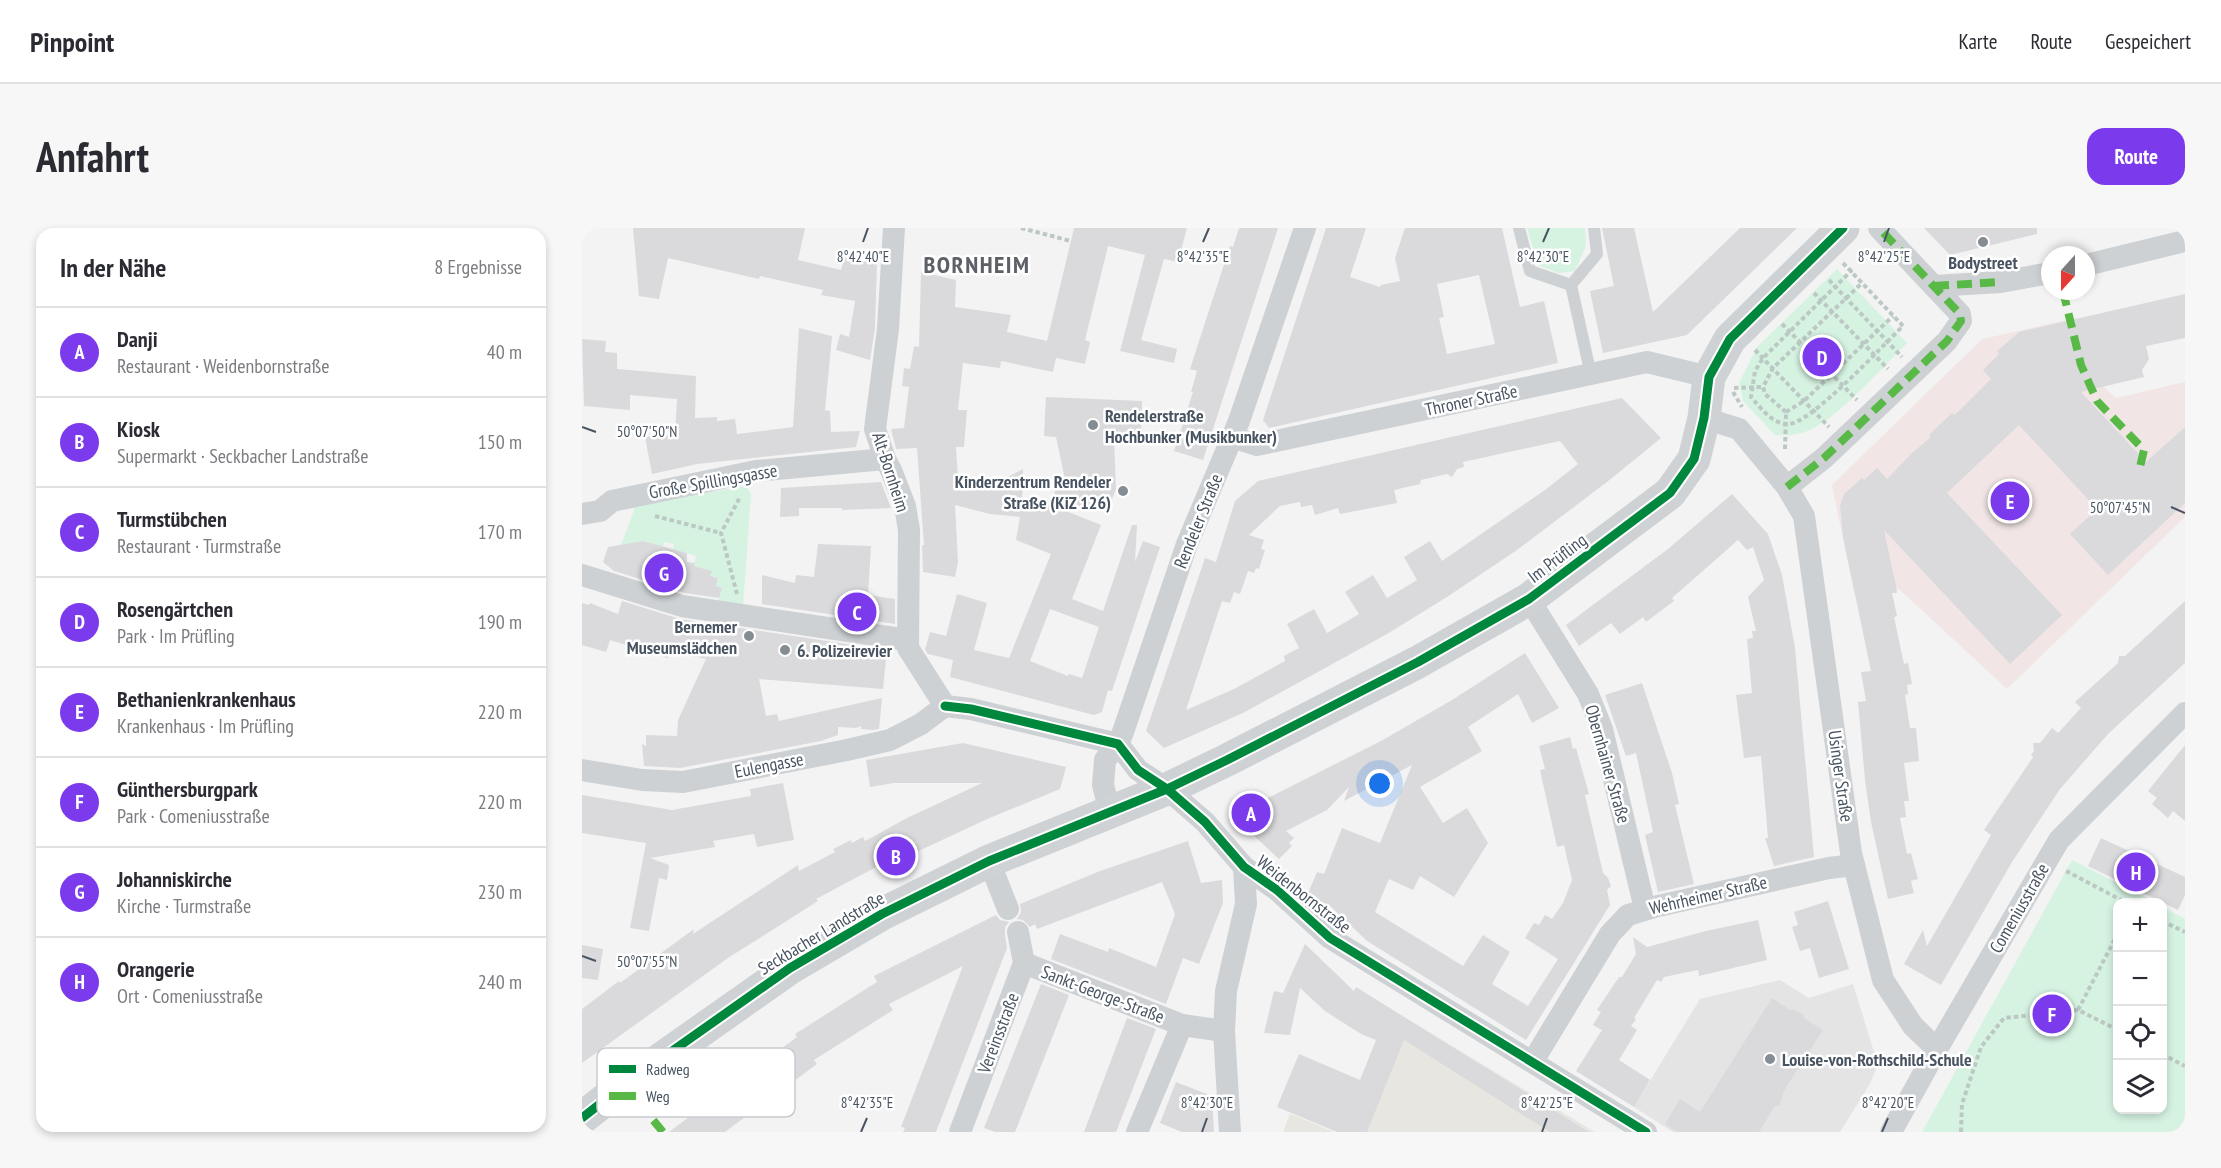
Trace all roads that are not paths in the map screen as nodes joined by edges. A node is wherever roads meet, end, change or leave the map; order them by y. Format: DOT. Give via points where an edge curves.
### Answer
graph roads {
  1 [pos="894,228"];
  2 [pos="1305,228"];
  3 [pos="1520,228"];
  4 [pos="1594,228"];
  5 [pos="1879,228"];
  6 [pos="2183,228"];
  7 [pos="2152,238"];
  8 [pos="2185,240"];
  9 [pos="1841,244"];
  10 [pos="2095,261"];
  11 [pos="2041,275"];
  12 [pos="1570,285"];
  13 [pos="1934,286"];
  14 [pos="1591,375"];
  15 [pos="1720,382"];
  16 [pos="1704,418"];
  17 [pos="1232,438"];
  18 [pos="885,459"];
  19 [pos="1787,487"];
  20 [pos="582,514"];
  21 [pos="582,575"];
  22 [pos="1529,599"];
  23 [pos="908,640"];
  24 [pos="945,706"];
  25 [pos="2185,713"];
  26 [pos="1118,744"];
  27 [pos="582,770"];
  28 [pos="1167,789"];
  29 [pos="1110,813"];
  30 [pos="989,861"];
  31 [pos="1854,865"];
  32 [pos="1244,867"];
  33 [pos="1008,909"];
  34 [pos="1645,909"];
  35 [pos="1018,932"];
  36 [pos="1024,963"];
  37 [pos="1182,1025"];
  38 [pos="1224,1031"];
  39 [pos="676,1048"];
  40 [pos="1937,1049"];
  41 [pos="1533,1061"];
  42 [pos="597,1106"];
  43 [pos="582,1118"];
  44 [pos="960,1132"];
  45 [pos="1137,1132"];
  46 [pos="1230,1132"];
  47 [pos="1646,1132"];
  48 [pos="1891,1132"];
  1 -- 18 [label="street, Alt-Bornheim" via="888,329 875,429"];
  2 -- 17 [label="street, Rendeler Straße"];
  3 -- 12 [label="lane" via="1530,271"];
  4 -- 12 [label="lane" via="1597,254"];
  5 -- 13 [label="street"];
  6 -- 8 [label="street"];
  7 -- 8 [label="street"];
  7 -- 10 [label="street"];
  9 -- 15 [label="main road, Im Prüfling" via="1730,339"];
  11 -- 13 [label="street" via="2001,282"];
  12 -- 14 [label="lane"];
  13 -- 19 [label="street" via="1960,314 1962,321 1957,329 1824,458"];
  14 -- 15 [label="street, Throner Straße" via="1647,362"];
  14 -- 17 [label="street, Throner Straße" via="1257,445"];
  15 -- 16 [label="main road, Im Prüfling"];
  16 -- 19 [label="street" via="1739,429"];
  16 -- 22 [label="main road, Im Prüfling" via="1694,459 1670,493"];
  17 -- 26 [label="street, Rendeler Straße" via="1187,544"];
  18 -- 20 [label="street, Große Spillingsgasse" via="756,471 612,501 600,511"];
  18 -- 23 [label="street, Alt-Bornheim" via="905,506 909,530"];
  19 -- 31 [label="street, Usinger Straße" via="1804,516"];
  21 -- 23 [label="street" via="682,606"];
  22 -- 28 [label="main road, Im Prüfling" via="1418,662"];
  22 -- 34 [label="street, Obernhainer Straße" via="1588,694 1602,729"];
  23 -- 24 [label="street, Alt-Bornheim" via="908,648"];
  24 -- 26 [label="street"];
  24 -- 27 [label="street, Eulengasse" via="890,740 683,782"];
  25 -- 40 [label="street, Comeniusstraße" via="2059,840"];
  26 -- 28 [label="street, Weidenbornstraße" via="1138,770"];
  26 -- 29 [label="street, Rendeler Straße" via="1105,760 1103,785"];
  28 -- 29 [label="main road, Seckbacher Landstraße"];
  28 -- 32 [label="street, Weidenbornstraße" via="1205,822"];
  29 -- 30 [label="main road, Seckbacher Landstraße"];
  30 -- 33 [label="street"];
  30 -- 39 [label="main road, Seckbacher Landstraße" via="882,915 790,968"];
  31 -- 34 [label="street, Wehrheimer Straße"];
  31 -- 40 [label="street, Usinger Straße" via="1883,980 1913,1026"];
  32 -- 38 [label="street" via="1246,904 1226,991"];
  32 -- 41 [label="street, Weidenbornstraße" via="1277,890 1329,938"];
  34 -- 41 [label="street, Wehrheimer Straße" via="1628,915 1610,934"];
  35 -- 36 [label="street"];
  36 -- 37 [label="street, Sankt-George-Straße"];
  36 -- 44 [label="street, Vereinsstraße"];
  37 -- 38 [label="street, Sankt-George-Straße"];
  37 -- 45 [label="street"];
  38 -- 46 [label="street"];
  40 -- 48 [label="street, Comeniusstraße"];
  41 -- 47 [label="street, Weidenbornstraße"];
  42 -- 43 [label="main road, Seckbacher Landstraße"];
}
